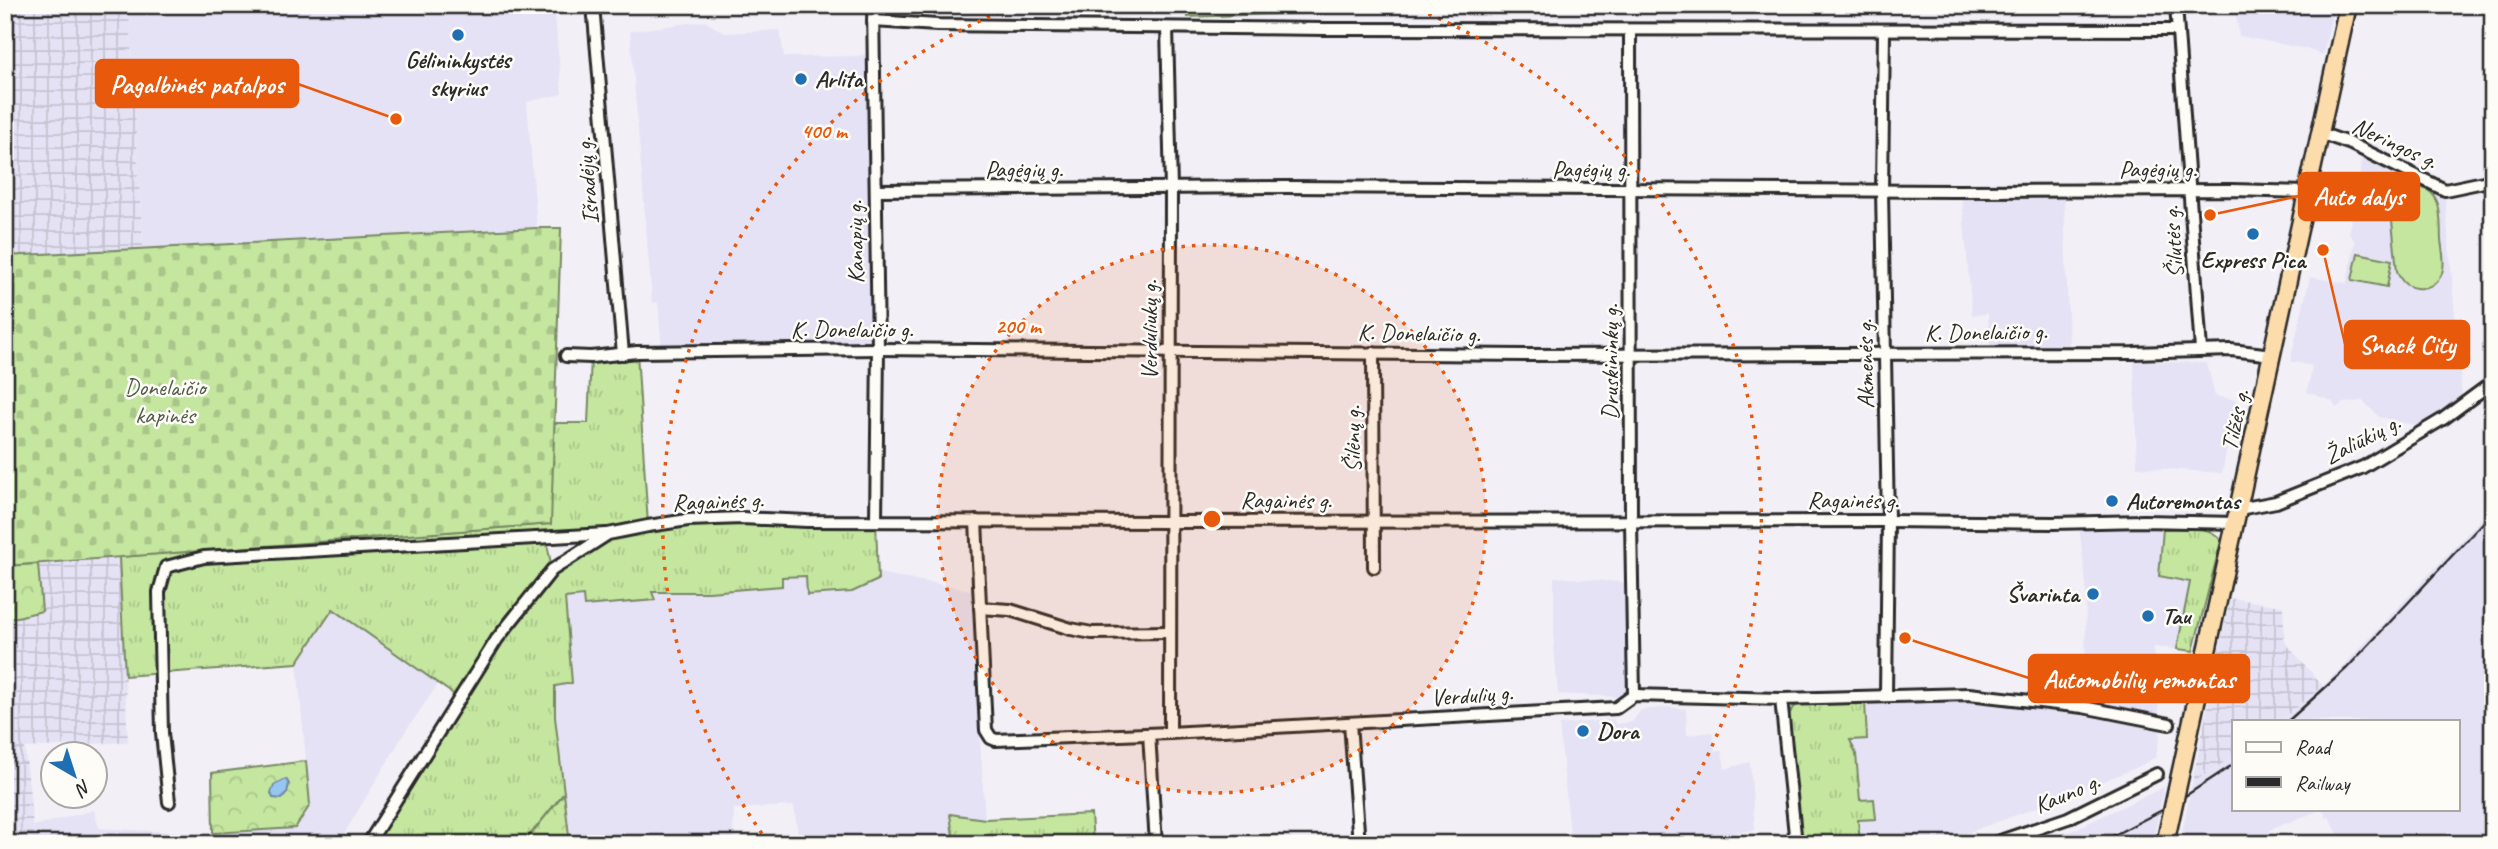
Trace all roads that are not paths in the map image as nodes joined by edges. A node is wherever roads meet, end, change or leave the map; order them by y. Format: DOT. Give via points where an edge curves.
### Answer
graph roads {
  1 [pos="593,5"];
  2 [pos="873,5"];
  3 [pos="2176,5"];
  4 [pos="2348,5"];
  5 [pos="873,21"];
  6 [pos="1167,27"];
  7 [pos="1630,30"];
  8 [pos="2177,30"];
  9 [pos="1884,32"];
  10 [pos="2320,133"];
  11 [pos="2493,180"];
  12 [pos="1171,189"];
  13 [pos="876,190"];
  14 [pos="1631,190"];
  15 [pos="1882,190"];
  16 [pos="2191,190"];
  17 [pos="2307,192"];
  18 [pos="878,349"];
  19 [pos="2201,350"];
  20 [pos="1170,353"];
  21 [pos="1373,353"];
  22 [pos="622,354"];
  23 [pos="1887,354"];
  24 [pos="1632,355"];
  25 [pos="2272,355"];
  26 [pos="566,356"];
  27 [pos="2493,382"];
  28 [pos="2237,516"];
  29 [pos="876,520"];
  30 [pos="976,521"];
  31 [pos="1888,521"];
  32 [pos="1170,522"];
  33 [pos="1374,522"];
  34 [pos="1631,522"];
  35 [pos="608,534"];
  36 [pos="1374,567"];
  37 [pos="980,608"];
  38 [pos="1170,632"];
  39 [pos="1634,695"];
  40 [pos="1886,695"];
  41 [pos="1781,699"];
  42 [pos="1350,723"];
  43 [pos="2169,724"];
  44 [pos="1170,733"];
  45 [pos="1149,734"];
  46 [pos="2157,774"];
  47 [pos="169,802"];
  48 [pos="368,844"];
  49 [pos="1156,844"];
  50 [pos="1359,844"];
  51 [pos="1796,844"];
  52 [pos="1991,844"];
  53 [pos="2165,844"];
  1 -- 22 [label="street, Išradėjų g."];
  2 -- 5 [label="street, Kanapių g."];
  3 -- 8 [label="street, Šilutės g."];
  4 -- 10 [label="highway, Tilžės g."];
  5 -- 6 [label="street"];
  5 -- 13 [label="street, Kanapių g."];
  6 -- 7 [label="street"];
  6 -- 12 [label="street, Verduliukų g."];
  7 -- 9 [label="street"];
  7 -- 14 [label="street, Druskininkų g."];
  8 -- 9 [label="street"];
  8 -- 16 [label="street, Šilutės g."];
  9 -- 15 [label="street, Akmenės g."];
  10 -- 11 [label="street, Neringos g." via="2445,190"];
  10 -- 17 [label="highway, Tilžės g."];
  12 -- 13 [label="street, Pagėgių g."];
  12 -- 14 [label="street, Pagėgių g."];
  12 -- 20 [label="street, Verduliukų g."];
  13 -- 18 [label="street, Kanapių g."];
  14 -- 15 [label="street, Pagėgių g."];
  14 -- 24 [label="street, Druskininkų g."];
  15 -- 16 [label="street, Pagėgių g."];
  15 -- 23 [label="street, Akmenės g."];
  16 -- 17 [label="street, Pagėgių g."];
  16 -- 19 [label="street, Šilutės g."];
  17 -- 25 [label="highway, Tilžės g."];
  18 -- 20 [label="street, K. Donelaičio g."];
  18 -- 22 [label="street, K. Donelaičio g."];
  18 -- 29 [label="street, Kanapių g."];
  19 -- 23 [label="street, K. Donelaičio g."];
  19 -- 25 [label="street, K. Donelaičio g."];
  20 -- 21 [label="street, K. Donelaičio g."];
  20 -- 32 [label="street, Verduliukų g."];
  21 -- 24 [label="street, K. Donelaičio g."];
  21 -- 33 [label="street, Šilėnų g."];
  22 -- 26 [label="street, K. Donelaičio g."];
  23 -- 24 [label="street, K. Donelaičio g."];
  23 -- 31 [label="street, Akmenės g."];
  24 -- 34 [label="street, Druskininkų g."];
  25 -- 28 [label="highway, Tilžės g."];
  27 -- 28 [label="street, Žaliūkių g." via="2443,419 2363,467"];
  28 -- 31 [label="street, Ragainės g." via="2053,523"];
  28 -- 53 [label="highway, Tilžės g., bridge"];
  29 -- 30 [label="street, Ragainės g."];
  29 -- 35 [label="street, Ragainės g." via="688,520"];
  30 -- 32 [label="street, Ragainės g."];
  30 -- 37 [label="street, Verdulių g."];
  31 -- 34 [label="street, Ragainės g."];
  31 -- 40 [label="street, Akmenės g."];
  32 -- 33 [label="street, Ragainės g."];
  32 -- 38 [label="street, Verduliukų g."];
  33 -- 34 [label="street, Ragainės g."];
  33 -- 36 [label="street, Šilėnų g."];
  34 -- 39 [label="street, Druskininkų g."];
  35 -- 47 [label="street" via="204,557 166,567 159,592 162,733"];
  35 -- 48 [label="street, Ragainės g." via="552,570 497,639"];
  37 -- 38 [label="street" via="1010,610 1081,632"];
  37 -- 45 [label="street, Verdulių g." via="986,730 991,738"];
  38 -- 44 [label="street, Verduliukų g."];
  39 -- 41 [label="street, Verdulių g."];
  39 -- 42 [label="street, Verdulių g." via="1616,708"];
  40 -- 41 [label="street, Verdulių g."];
  40 -- 43 [label="street, Verdulių g." via="2001,696"];
  41 -- 51 [label="street"];
  42 -- 44 [label="street, Verdulių g."];
  42 -- 50 [label="street"];
  44 -- 45 [label="street, Verdulių g."];
  45 -- 49 [label="street"];
  46 -- 52 [label="street, Kauno g." via="2068,818"];
}
